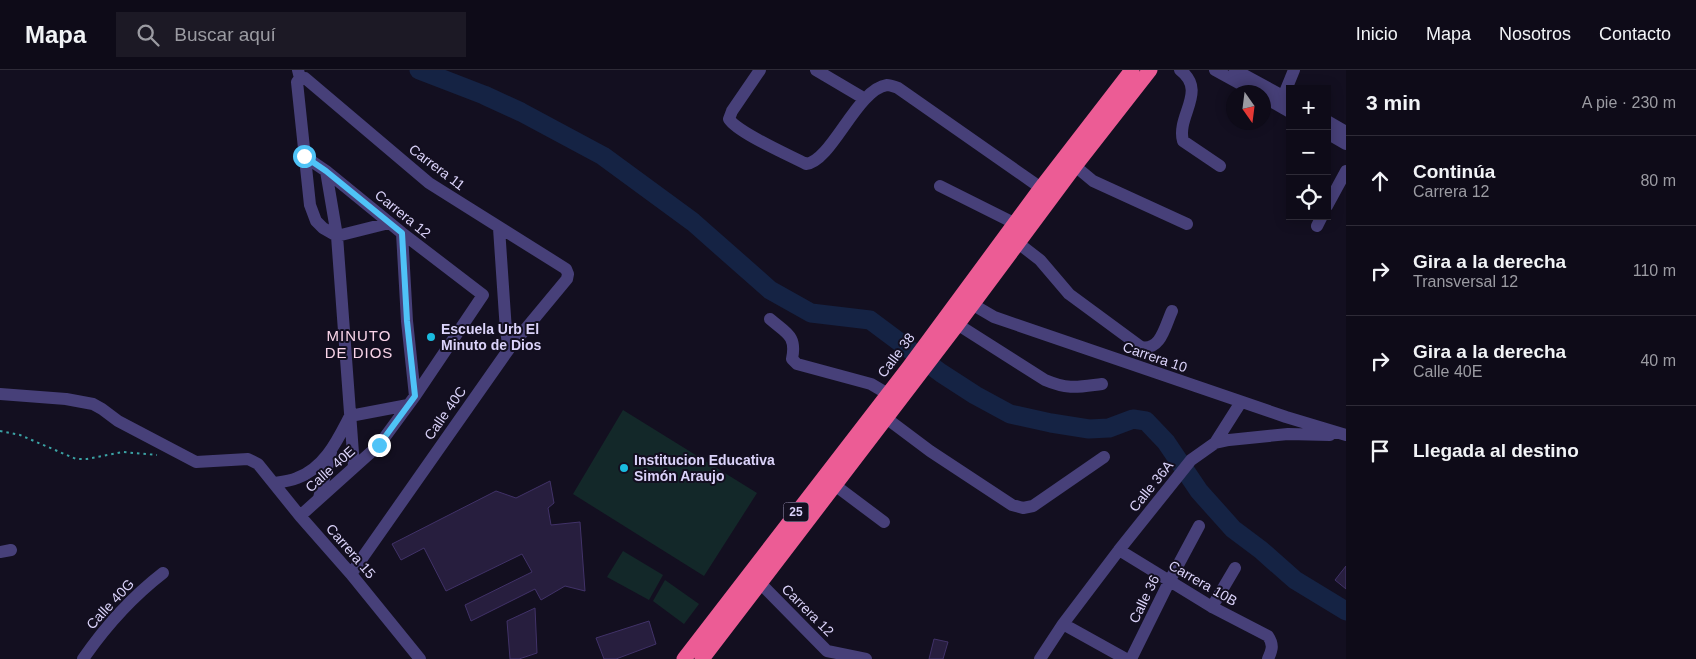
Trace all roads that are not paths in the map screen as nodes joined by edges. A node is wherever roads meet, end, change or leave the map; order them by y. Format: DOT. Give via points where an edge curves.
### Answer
graph roads {
  1 [pos="760,70"];
  2 [pos="816,70"];
  3 [pos="1132,70"];
  4 [pos="1150,70"];
  5 [pos="1180,70"];
  6 [pos="1215,70"];
  7 [pos="1235,70"];
  8 [pos="1294,70"];
  9 [pos="299,74"];
  10 [pos="1242,85"];
  11 [pos="1290,85"];
  12 [pos="1286,98"];
  13 [pos="865,99"];
  14 [pos="1271,102"];
  15 [pos="1286,110"];
  16 [pos="1331,123"];
  17 [pos="1346,132"];
  18 [pos="1331,135"];
  19 [pos="1346,144"];
  20 [pos="304,156"];
  21 [pos="1075,166"];
  22 [pos="1220,166"];
  23 [pos="1346,170"];
  24 [pos="326,171"];
  25 [pos="940,186"];
  26 [pos="1041,188"];
  27 [pos="1331,198"];
  28 [pos="389,223"];
  29 [pos="1014,223"];
  30 [pos="1187,224"];
  31 [pos="499,228"];
  32 [pos="402,233"];
  33 [pos="336,236"];
  34 [pos="1018,243"];
  35 [pos="568,274"];
  36 [pos="483,295"];
  37 [pos="966,301"];
  38 [pos="1172,311"];
  39 [pos="770,319"];
  40 [pos="951,321"];
  41 [pos="509,349"];
  42 [pos="913,371"];
  43 [pos="1102,384"];
  44 [pos="0,394"];
  45 [pos="888,394"];
  46 [pos="411,401"];
  47 [pos="1241,402"];
  48 [pos="350,416"];
  49 [pos="886,418"];
  50 [pos="1345,435"];
  51 [pos="1214,443"];
  52 [pos="331,452"];
  53 [pos="1104,457"];
  54 [pos="354,468"];
  55 [pos="829,481"];
  56 [pos="274,483"];
  57 [pos="319,498"];
  58 [pos="300,516"];
  59 [pos="884,522"];
  60 [pos="1199,526"];
  61 [pos="1119,550"];
  62 [pos="1235,568"];
  63 [pos="163,573"];
  64 [pos="351,574"];
  65 [pos="1169,582"];
  66 [pos="760,583"];
  67 [pos="1212,607"];
  68 [pos="1063,624"];
  69 [pos="825,655"];
  70 [pos="83,659"];
  71 [pos="420,659"];
  72 [pos="684,659"];
  73 [pos="702,659"];
  74 [pos="866,659"];
  75 [pos="1040,659"];
  76 [pos="1126,659"];
  77 [pos="1131,659"];
  78 [pos="1268,659"];
  1 -- 13 [label="street" via="729,119 749,134 806,164 813,163 821,155"];
  2 -- 13 [label="street"];
  3 -- 26 [label="highway, Calle 38 / 25"];
  4 -- 21 [label="highway, Calle 38 / 25"];
  5 -- 22 [label="street" via="1190,80 1193,91 1180,133 1183,141"];
  6 -- 10 [label="street"];
  7 -- 12 [label="street"];
  8 -- 11 [label="street"];
  9 -- 20 [label="street"];
  9 -- 31 [label="street, Carrera 11" via="429,183"];
  13 -- 26 [label="street" via="888,85 898,88"];
  14 -- 15 [label="street"];
  16 -- 17 [label="street"];
  18 -- 19 [label="street"];
  20 -- 24 [label="street, Carrera 12"];
  20 -- 33 [label="street" via="312,212 316,221"];
  21 -- 30 [label="street" via="1093,180"];
  21 -- 34 [label="highway, Calle 38 / 25"];
  23 -- 27 [label="street"];
  24 -- 28 [label="street, Carrera 12"];
  24 -- 33 [label="street"];
  25 -- 29 [label="street"];
  26 -- 29 [label="highway, Calle 38 / 25"];
  28 -- 32 [label="street, Carrera 12"];
  28 -- 33 [label="street"];
  29 -- 37 [label="highway, Calle 38 / 25"];
  31 -- 35 [label="street, Carrera 11" via="566,269"];
  31 -- 41 [label="street"];
  32 -- 36 [label="street, Carrera 12"];
  32 -- 46 [label="street"];
  33 -- 48 [label="street"];
  34 -- 37 [label="highway, Calle 38 / 25"];
  34 -- 38 [label="street" via="1040,260 1069,294 1141,347 1154,346 1158,342"];
  35 -- 41 [label="street, Calle 40C"];
  36 -- 46 [label="street, Calle 40E"];
  37 -- 40 [label="highway, Calle 38 / 25"];
  37 -- 47 [label="street, Carrera 10" via="994,317"];
  39 -- 45 [label="street" via="792,339 795,347 792,359 797,364 871,384"];
  40 -- 42 [label="highway, Calle 38 / 25"];
  40 -- 43 [label="street" via="1045,380 1074,388"];
  41 -- 64 [label="street, Calle 40C"];
  42 -- 45 [label="highway, Calle 38 / 25"];
  42 -- 49 [label="highway, Calle 38 / 25"];
  44 -- 56 [label="street, Carrera 15" via="93,404 118,421 196,462 248,459 258,464"];
  45 -- 55 [label="highway, Calle 38 / 25"];
  46 -- 48 [label="street"];
  46 -- 54 [label="street, Calle 40E" via="379,445"];
  47 -- 50 [label="street, Carrera 10"];
  47 -- 51 [label="street"];
  48 -- 52 [label="street"];
  48 -- 54 [label="street"];
  49 -- 53 [label="street" via="1012,505 1023,508 1033,506"];
  49 -- 55 [label="highway, Calle 38 / 25"];
  50 -- 51 [label="street, Calle 36A" via="1288,434"];
  51 -- 61 [label="street, Calle 36A" via="1191,460"];
  52 -- 56 [label="street" via="315,468 298,478"];
  52 -- 57 [label="street"];
  54 -- 57 [label="street, Calle 40E"];
  55 -- 59 [label="street"];
  55 -- 66 [label="highway, Calle 38 / 25"];
  55 -- 72 [label="highway, Calle 38 / 25"];
  56 -- 58 [label="street, Carrera 15"];
  57 -- 58 [label="street, Calle 40E"];
  58 -- 64 [label="street, Carrera 15"];
  60 -- 65 [label="street, Calle 36"];
  61 -- 65 [label="street, Carrera 10B"];
  61 -- 68 [label="street, Calle 36A"];
  62 -- 67 [label="street"];
  63 -- 70 [label="street, Calle 40G" via="140,591"];
  64 -- 71 [label="street, Carrera 15"];
  65 -- 67 [label="street, Carrera 10B"];
  65 -- 77 [label="street, Calle 36"];
  66 -- 69 [label="street, Carrera 12"];
  66 -- 73 [label="highway, Calle 38 / 25"];
  67 -- 78 [label="street, Carrera 10B" via="1268,636 1273,648"];
  68 -- 75 [label="street, Calle 36A"];
  68 -- 76 [label="street"];
  69 -- 74 [label="street, Carrera 12"];
}
